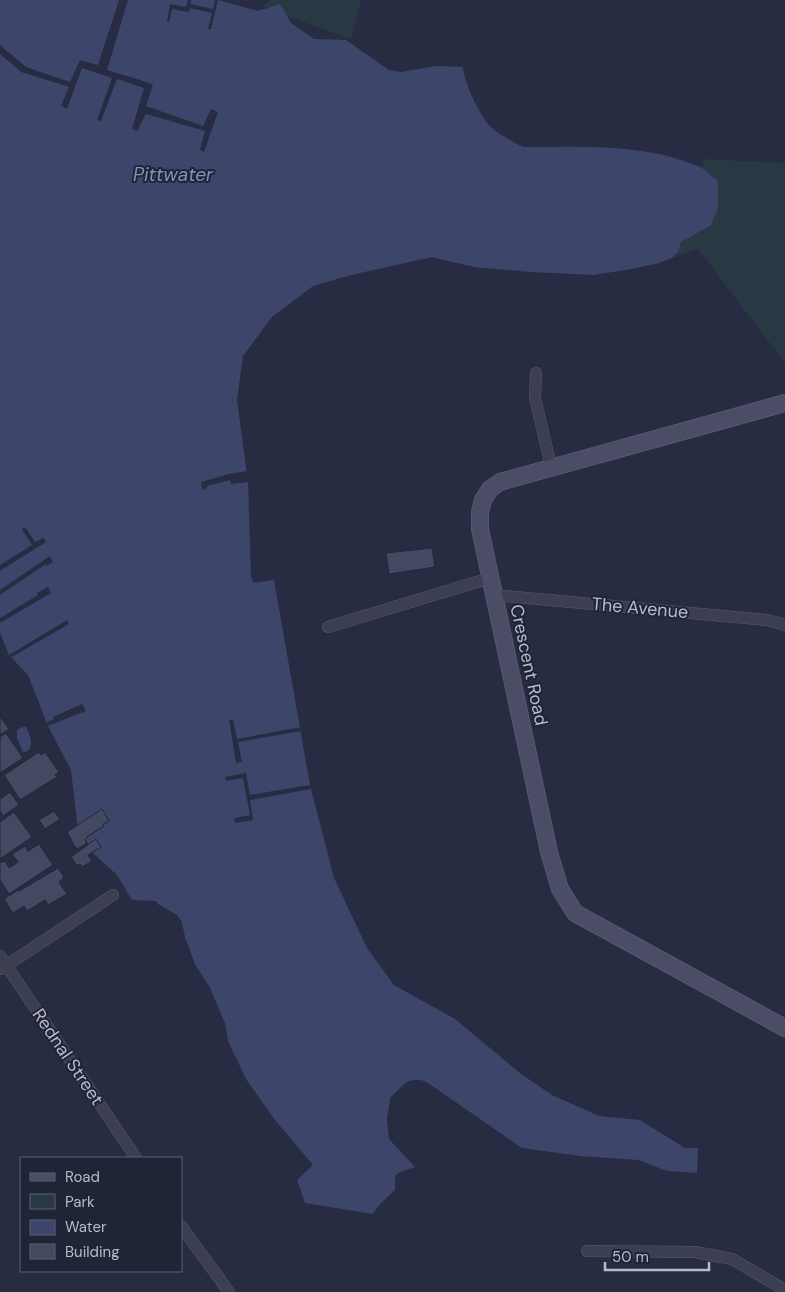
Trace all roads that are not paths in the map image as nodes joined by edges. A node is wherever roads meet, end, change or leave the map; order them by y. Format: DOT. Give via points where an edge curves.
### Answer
graph roads {
  1 [pos="536,373"];
  2 [pos="785,404"];
  3 [pos="551,466"];
  4 [pos="490,578"];
  5 [pos="494,595"];
  6 [pos="785,625"];
  7 [pos="328,627"];
  8 [pos="113,895"];
  9 [pos="2,964"];
  10 [pos="785,1028"];
  11 [pos="135,1157"];
  12 [pos="182,1227"];
  13 [pos="587,1251"];
  14 [pos="785,1290"];
  15 [pos="228,1292"];
  1 -- 3 [label="street" via="535,398"];
  2 -- 3 [label="street, Crescent Road"];
  3 -- 4 [label="street, Crescent Road" via="500,482 483,500 480,529"];
  4 -- 5 [label="street, Crescent Road"];
  4 -- 7 [label="street"];
  5 -- 6 [label="street, The Avenue" via="767,620"];
  5 -- 10 [label="street, Crescent Road" via="549,852 560,889 575,913"];
  8 -- 9 [label="street"];
  9 -- 11 [label="street, Rednal Street"];
  12 -- 15 [label="street"];
  13 -- 14 [label="street" via="694,1252 732,1259"];
}
